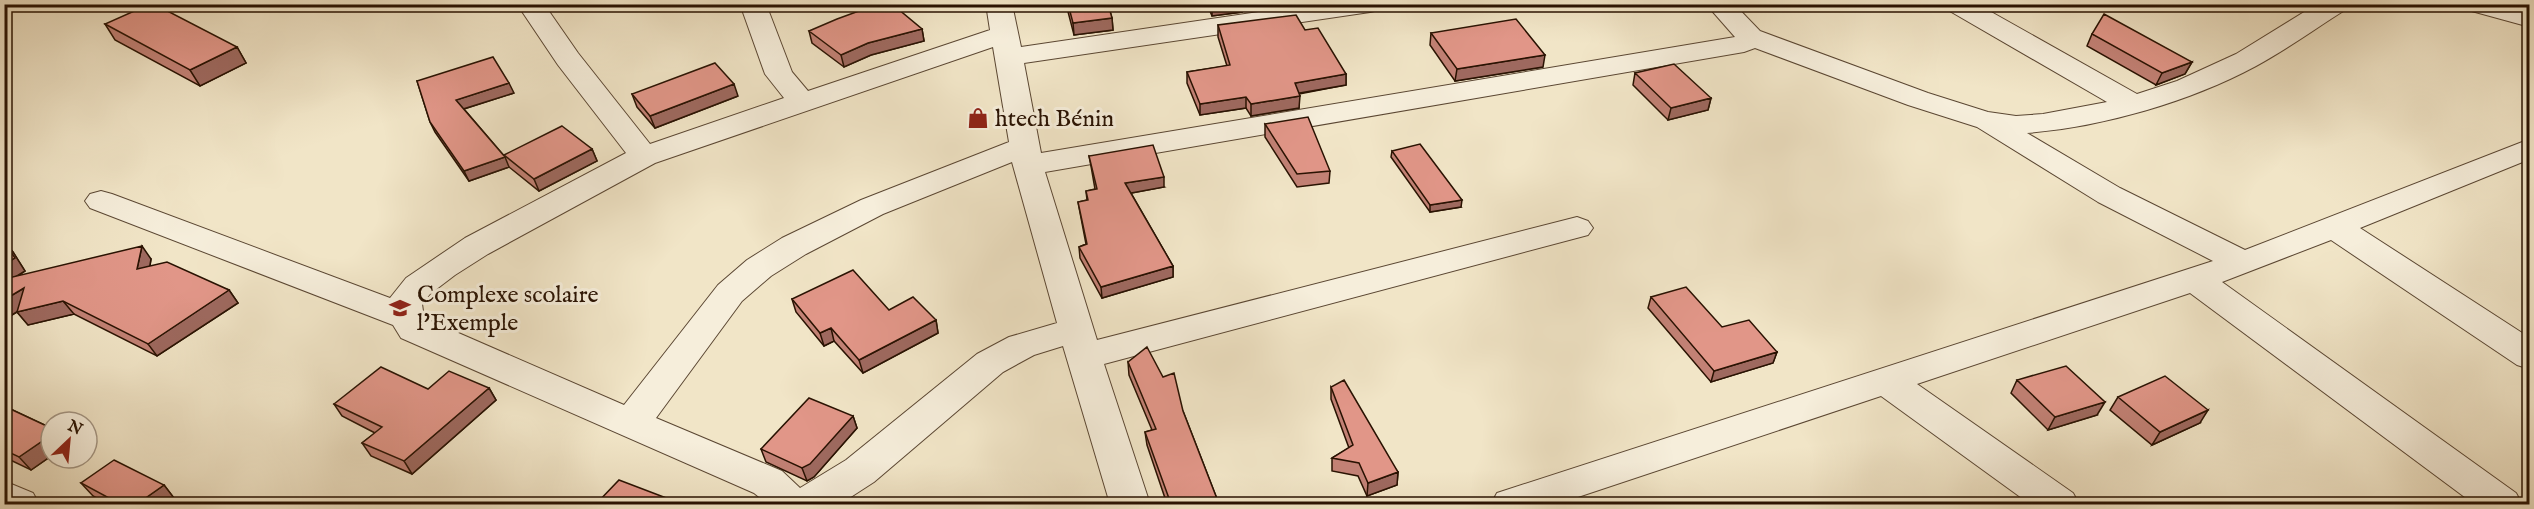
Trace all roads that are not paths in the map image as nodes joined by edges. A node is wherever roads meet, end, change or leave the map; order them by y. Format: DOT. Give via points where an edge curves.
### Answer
graph roads {
  1 [pos="531,4"];
  2 [pos="753,4"];
  3 [pos="1370,4"];
  4 [pos="1719,4"];
  5 [pos="1957,4"];
  6 [pos="2336,4"];
  7 [pos="2477,4"];
  8 [pos="2529,19"];
  9 [pos="1004,21"];
  10 [pos="1750,37"];
  11 [pos="802,102"];
  12 [pos="2134,105"];
  13 [pos="1984,120"];
  14 [pos="1027,155"];
  15 [pos="644,156"];
  16 [pos="2519,161"];
  17 [pos="101,201"];
  18 [pos="2333,226"];
  19 [pos="1578,228"];
  20 [pos="2244,263"];
  21 [pos="2195,280"];
  22 [pos="404,316"];
  23 [pos="1080,344"];
  24 [pos="2529,356"];
  25 [pos="1886,381"];
  26 [pos="631,423"];
  27 [pos="4,497"];
  28 [pos="1527,502"];
  29 [pos="20,504"];
  30 [pos="784,504"];
  31 [pos="801,504"];
  32 [pos="1130,504"];
  33 [pos="2059,504"];
  34 [pos="2502,504"];
  1 -- 15 [label="street" via="568,59"];
  2 -- 11 [label="street" via="779,74"];
  3 -- 9 [label="street"];
  4 -- 10 [label="street"];
  5 -- 12 [label="street"];
  6 -- 12 [label="street" via="2246,60 2187,87"];
  7 -- 8 [label="street"];
  9 -- 11 [label="street"];
  9 -- 14 [label="street"];
  10 -- 13 [label="street"];
  10 -- 14 [label="street" via="1744,44"];
  11 -- 15 [label="street"];
  12 -- 13 [label="street" via="2043,123 2016,125"];
  13 -- 20 [label="street" via="2109,195"];
  14 -- 23 [label="street"];
  14 -- 26 [label="street" via="872,207 759,268 730,292"];
  15 -- 22 [label="street" via="420,282 406,300"];
  16 -- 18 [label="street"];
  17 -- 22 [label="street"];
  18 -- 20 [label="street"];
  18 -- 24 [label="street"];
  19 -- 23 [label="street"];
  20 -- 21 [label="street"];
  21 -- 25 [label="street"];
  21 -- 34 [label="street"];
  22 -- 26 [label="street" via="413,329"];
  23 -- 31 [label="street" via="1026,343 1008,351 860,471 821,497"];
  23 -- 32 [label="street"];
  25 -- 28 [label="street"];
  25 -- 33 [label="street"];
  26 -- 30 [label="street" via="768,482 784,495"];
  27 -- 29 [label="street"];
}
